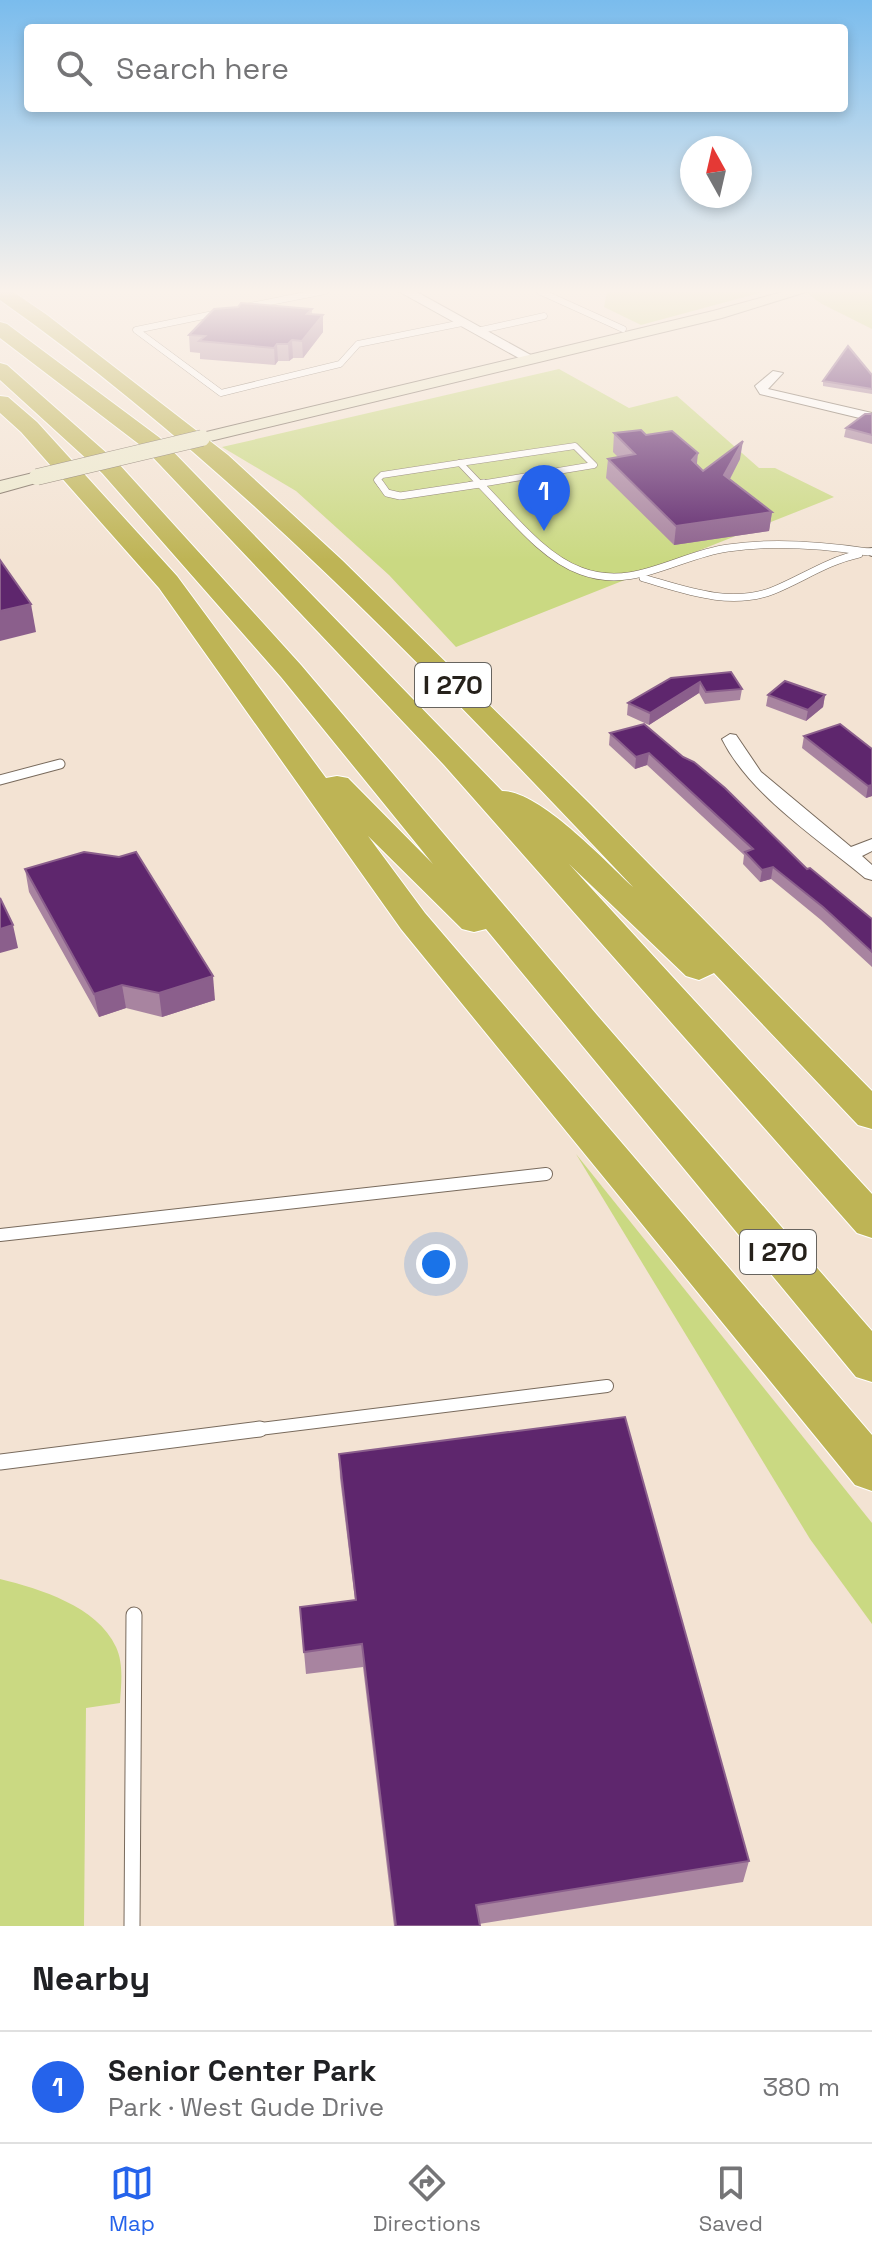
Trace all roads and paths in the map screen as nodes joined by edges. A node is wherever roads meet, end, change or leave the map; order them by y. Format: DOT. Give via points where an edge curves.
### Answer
graph roads {
  1 [pos="13,381"];
  2 [pos="70,381"];
  3 [pos="119,381"];
  4 [pos="205,381"];
  5 [pos="271,381"];
  6 [pos="420,381"];
  7 [pos="767,381"];
  8 [pos="0,402"];
  9 [pos="872,417"];
  10 [pos="460,463"];
  11 [pos="33,472"];
  12 [pos="0,475"];
  13 [pos="480,484"];
  14 [pos="0,487"];
  15 [pos="870,552"];
  16 [pos="674,564"];
  17 [pos="640,578"];
  18 [pos="681,588"];
  19 [pos="245,688"];
  20 [pos="730,739"];
  21 [pos="60,764"];
  22 [pos="0,780"];
  23 [pos="477,783"];
  24 [pos="872,844"];
  25 [pos="850,855"];
  26 [pos="872,874"];
  27 [pos="584,1024"];
  28 [pos="872,1115"];
  29 [pos="872,1131"];
  30 [pos="546,1174"];
  31 [pos="872,1222"];
  32 [pos="0,1235"];
  33 [pos="872,1363"];
  34 [pos="607,1386"];
  35 [pos="0,1462"];
  36 [pos="872,1470"];
  37 [pos="134,1615"];
  38 [pos="132,1926"];
  1 -- 27 [label="highway, I 270" via="110,468 291,671"];
  2 -- 23 [label="highway, I 270" via="152,443"];
  3 -- 28 [label="highway, I 270" via="220,460 333,565"];
  4 -- 5 [label="lane" via="221,393"];
  6 -- 11 [label="main road, bridge"];
  7 -- 9 [label="street" via="761,386 764,391"];
  8 -- 19 [label="highway, I 270" via="29,427 168,582"];
  10 -- 13 [label="lane"];
  10 -- 13 [label="lane" via="377,480 387,493 400,496"];
  10 -- 13 [label="lane" via="575,446 594,465"];
  11 -- 12 [label="main road"];
  11 -- 14 [label="main road"];
  13 -- 17 [label="lane" via="564,562 597,576"];
  15 -- 16 [label="lane" via="762,544 710,551"];
  15 -- 18 [label="lane" via="849,555 748,598 710,598"];
  16 -- 17 [label="lane"];
  16 -- 18 [label="lane" via="673,577"];
  17 -- 18 [label="lane"];
  19 -- 27 [label="highway" via="419,869"];
  19 -- 36 [label="highway, I 270" via="413,921"];
  20 -- 25 [label="street" via="755,776"];
  21 -- 22 [label="lane"];
  23 -- 29 [label="highway" via="546,824"];
  23 -- 31 [label="highway, I 270"];
  24 -- 25 [label="street"];
  25 -- 26 [label="street"];
  27 -- 33 [label="highway, I 270"];
  30 -- 32 [label="lane"];
  34 -- 35 [label="lane"];
  37 -- 38 [label="lane"];
}
